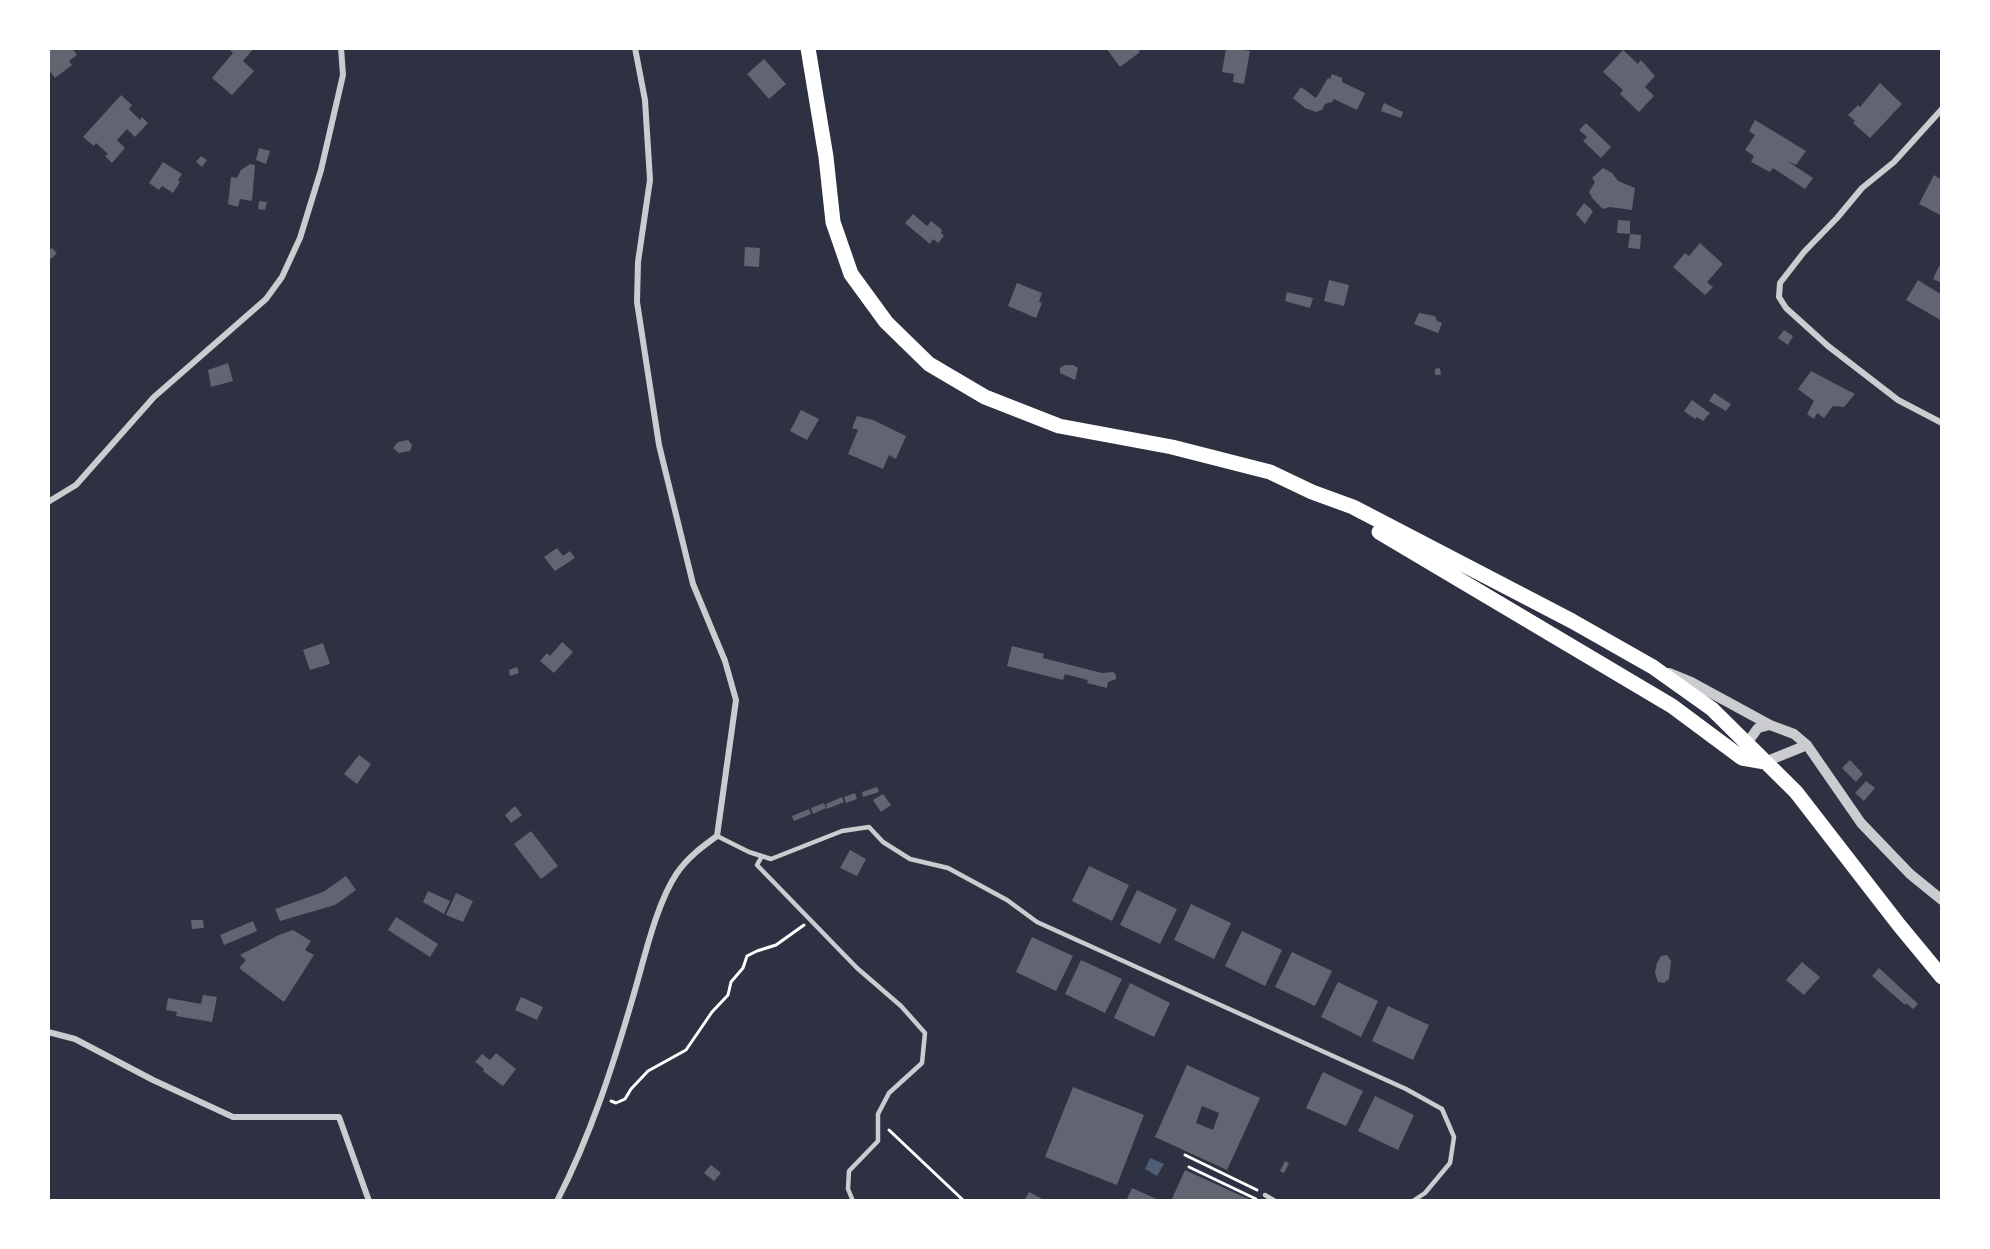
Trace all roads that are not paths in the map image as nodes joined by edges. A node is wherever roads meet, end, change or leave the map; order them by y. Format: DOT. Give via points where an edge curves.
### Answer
graph roads {
  1 [pos="341,48"];
  2 [pos="634,48"];
  3 [pos="808,48"];
  4 [pos="1942,109"];
  5 [pos="1942,423"];
  6 [pos="1312,492"];
  7 [pos="48,502"];
  8 [pos="1653,667"];
  9 [pos="1770,725"];
  10 [pos="1747,743"];
  11 [pos="1807,745"];
  12 [pos="1765,762"];
  13 [pos="717,836"];
  14 [pos="762,856"];
  15 [pos="1942,900"];
  16 [pos="1942,977"];
  17 [pos="48,1032"];
  18 [pos="1267,1196"];
  19 [pos="369,1201"];
  20 [pos="557,1201"];
  21 [pos="854,1201"];
  22 [pos="1275,1201"];
  23 [pos="1413,1201"];
  1 -- 7 [label="street" via="343,75 321,170 300,238 282,277 266,299 154,397 76,485"];
  2 -- 13 [label="street" via="645,100 650,180 638,262 637,302 659,445 693,585 725,662 736,700"];
  3 -- 6 [label="main road" via="833,222 851,274 886,322 929,364 985,397 1059,426 1172,447 1270,472"];
  4 -- 5 [label="street" via="1804,252 1780,283 1779,297 1828,346 1898,400"];
  6 -- 8 [label="main road" via="1353,507"];
  6 -- 12 [label="main road" via="1672,706 1742,758"];
  8 -- 9 [label="street" via="1691,682"];
  8 -- 10 [label="main road" via="1712,710"];
  9 -- 10 [label="street" via="1758,728"];
  9 -- 11 [label="street"];
  10 -- 12 [label="main road"];
  11 -- 12 [label="street"];
  11 -- 15 [label="street" via="1861,823 1910,874"];
  12 -- 16 [label="main road" via="1802,799"];
  13 -- 14 [label="lane"];
  13 -- 20 [label="street" via="692,855 676,874 658,913 622,1034 576,1165"];
  14 -- 21 [label="lane" via="757,865 925,1033 922,1063 889,1093 878,1114 878,1141 849,1172"];
  14 -- 23 [label="lane" via="771,859 842,831 869,827 883,842 910,859 948,868 1007,900 1037,922 1406,1089 1442,1109 1454,1137 1450,1163 1425,1193"];
  17 -- 19 [label="street" via="75,1039 233,1117 339,1117"];
  18 -- 22 [label="lane"];
}
